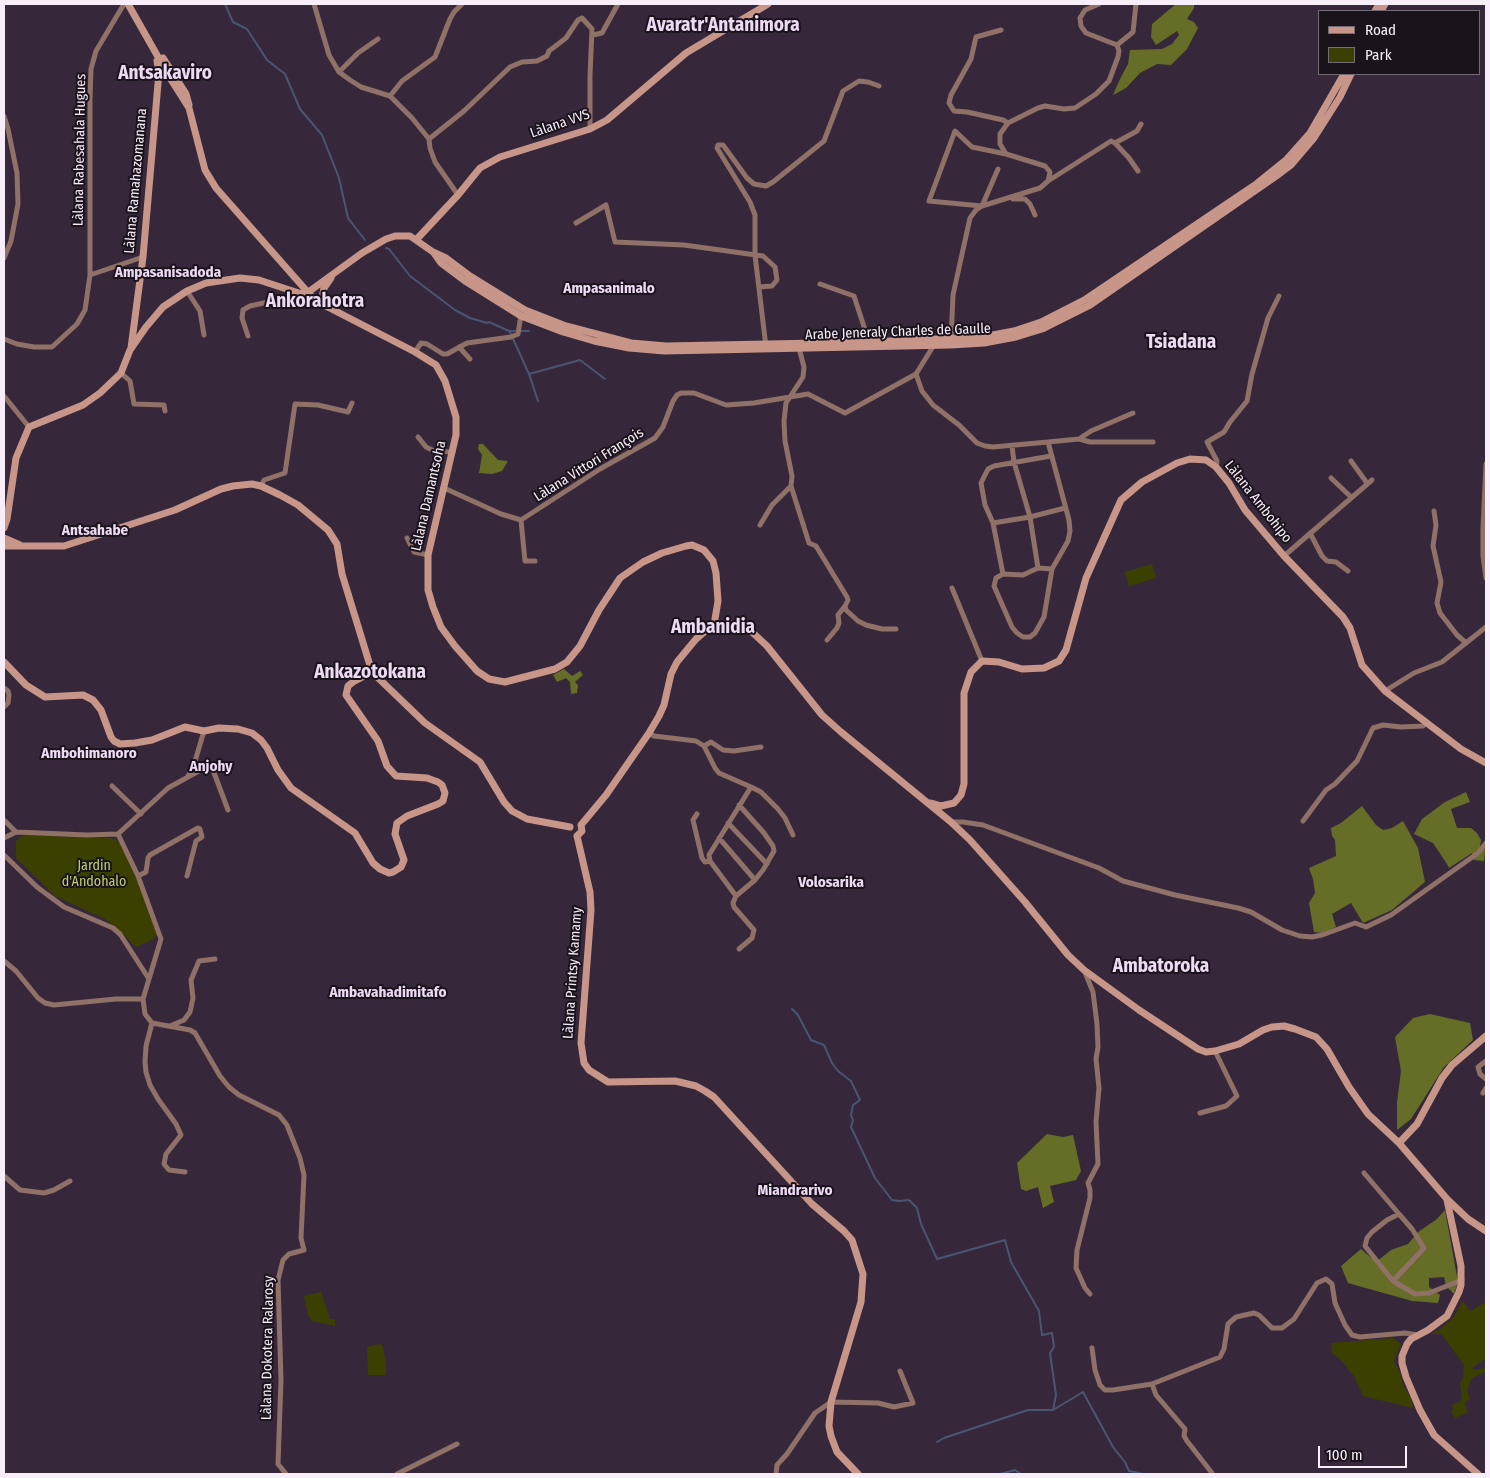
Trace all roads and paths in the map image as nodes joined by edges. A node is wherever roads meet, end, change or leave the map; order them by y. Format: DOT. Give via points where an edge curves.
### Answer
graph roads {
  1 [pos="124,4"];
  2 [pos="128,4"];
  3 [pos="314,4"];
  4 [pos="462,4"];
  5 [pos="618,4"];
  6 [pos="768,4"];
  7 [pos="1099,4"];
  8 [pos="1136,4"];
  9 [pos="1001,30"];
  10 [pos="593,35"];
  11 [pos="378,38"];
  12 [pos="151,44"];
  13 [pos="1117,45"];
  14 [pos="339,72"];
  15 [pos="1343,75"];
  16 [pos="1351,75"];
  17 [pos="173,78"];
  18 [pos="158,84"];
  19 [pos="879,86"];
  20 [pos="390,96"];
  21 [pos="4,116"];
  22 [pos="1008,123"];
  23 [pos="1141,124"];
  24 [pos="590,129"];
  25 [pos="429,139"];
  26 [pos="1115,143"];
  27 [pos="1006,154"];
  28 [pos="998,169"];
  29 [pos="1138,171"];
  30 [pos="1048,181"];
  31 [pos="458,195"];
  32 [pos="1008,199"];
  33 [pos="982,206"];
  34 [pos="1034,216"];
  35 [pos="576,223"];
  36 [pos="416,240"];
  37 [pos="433,252"];
  38 [pos="755,255"];
  39 [pos="143,257"];
  40 [pos="4,258"];
  41 [pos="342,268"];
  42 [pos="90,275"];
  43 [pos="331,278"];
  44 [pos="300,284"];
  45 [pos="820,284"];
  46 [pos="759,287"];
  47 [pos="187,291"];
  48 [pos="295,292"];
  49 [pos="310,295"];
  50 [pos="1279,296"];
  51 [pos="328,307"];
  52 [pos="521,315"];
  53 [pos="134,323"];
  54 [pos="146,326"];
  55 [pos="204,335"];
  56 [pos="248,336"];
  57 [pos="4,338"];
  58 [pos="951,341"];
  59 [pos="869,342"];
  60 [pos="934,345"];
  61 [pos="459,347"];
  62 [pos="766,347"];
  63 [pos="799,348"];
  64 [pos="130,350"];
  65 [pos="415,352"];
  66 [pos="470,359"];
  67 [pos="121,373"];
  68 [pos="916,374"];
  69 [pos="4,396"];
  70 [pos="790,398"];
  71 [pos="352,403"];
  72 [pos="165,411"];
  73 [pos="1133,413"];
  74 [pos="29,427"];
  75 [pos="418,438"];
  76 [pos="1080,439"];
  77 [pos="1048,442"];
  78 [pos="1153,442"];
  79 [pos="1012,446"];
  80 [pos="453,452"];
  81 [pos="1051,456"];
  82 [pos="1014,462"];
  83 [pos="1350,462"];
  84 [pos="1486,464"];
  85 [pos="1216,467"];
  86 [pos="1331,478"];
  87 [pos="261,486"];
  88 [pos="791,486"];
  89 [pos="444,488"];
  90 [pos="1351,497"];
  91 [pos="1065,508"];
  92 [pos="1434,511"];
  93 [pos="1030,517"];
  94 [pos="521,520"];
  95 [pos="993,523"];
  96 [pos="760,524"];
  97 [pos="4,528"];
  98 [pos="1310,532"];
  99 [pos="4,538"];
  100 [pos="407,538"];
  101 [pos="22,545"];
  102 [pos="4,546"];
  103 [pos="428,555"];
  104 [pos="1284,556"];
  105 [pos="535,561"];
  106 [pos="1038,568"];
  107 [pos="1052,569"];
  108 [pos="1348,570"];
  109 [pos="1003,574"];
  110 [pos="1486,578"];
  111 [pos="952,588"];
  112 [pos="845,606"];
  113 [pos="715,619"];
  114 [pos="720,625"];
  115 [pos="710,627"];
  116 [pos="1486,627"];
  117 [pos="896,629"];
  118 [pos="827,640"];
  119 [pos="1465,642"];
  120 [pos="982,661"];
  121 [pos="4,662"];
  122 [pos="372,672"];
  123 [pos="4,688"];
  124 [pos="1385,691"];
  125 [pos="4,707"];
  126 [pos="1427,722"];
  127 [pos="204,731"];
  128 [pos="649,733"];
  129 [pos="704,746"];
  130 [pos="761,747"];
  131 [pos="1486,763"];
  132 [pos="188,776"];
  133 [pos="112,786"];
  134 [pos="751,787"];
  135 [pos="927,803"];
  136 [pos="739,805"];
  137 [pos="228,810"];
  138 [pos="141,814"];
  139 [pos="697,814"];
  140 [pos="4,820"];
  141 [pos="1303,821"];
  142 [pos="951,822"];
  143 [pos="728,823"];
  144 [pos="581,825"];
  145 [pos="570,827"];
  146 [pos="16,832"];
  147 [pos="118,834"];
  148 [pos="792,835"];
  149 [pos="577,836"];
  150 [pos="4,838"];
  151 [pos="719,838"];
  152 [pos="1486,843"];
  153 [pos="4,855"];
  154 [pos="710,861"];
  155 [pos="766,864"];
  156 [pos="138,876"];
  157 [pos="187,876"];
  158 [pos="755,880"];
  159 [pos="736,896"];
  160 [pos="739,949"];
  161 [pos="215,959"];
  162 [pos="4,961"];
  163 [pos="1084,970"];
  164 [pos="149,979"];
  165 [pos="143,999"];
  166 [pos="152,1023"];
  167 [pos="170,1026"];
  168 [pos="1485,1038"];
  169 [pos="1215,1051"];
  170 [pos="1486,1061"];
  171 [pos="1486,1079"];
  172 [pos="1200,1113"];
  173 [pos="1399,1143"];
  174 [pos="185,1172"];
  175 [pos="1364,1173"];
  176 [pos="4,1176"];
  177 [pos="70,1181"];
  178 [pos="1447,1199"];
  179 [pos="1399,1214"];
  180 [pos="1486,1231"];
  181 [pos="1462,1280"];
  182 [pos="1393,1281"];
  183 [pos="1090,1294"];
  184 [pos="1418,1335"];
  185 [pos="1092,1348"];
  186 [pos="900,1371"];
  187 [pos="1152,1384"];
  188 [pos="831,1402"];
  189 [pos="458,1444"];
  190 [pos="1212,1473"];
  191 [pos="286,1474"];
  192 [pos="396,1474"];
  193 [pos="776,1474"];
  194 [pos="858,1474"];
  195 [pos="1478,1474"];
  1 -- 42 [label="street, Làlana Rabesahala Hugues" via="96,51 91,69"];
  2 -- 12 [label="street"];
  3 -- 14 [label="street" via="329,54"];
  4 -- 20 [label="street" via="450,19 435,58 402,81"];
  5 -- 10 [label="street" via="602,34"];
  6 -- 24 [label="street, Làlana VVS" via="686,53 607,120"];
  7 -- 13 [label="street" via="1086,10 1080,18 1081,26 1086,33"];
  8 -- 13 [label="street" via="1133,32"];
  9 -- 22 [label="street" via="976,37 971,59 948,103 954,111"];
  10 -- 24 [label="street"];
  10 -- 25 [label="street" via="582,18 578,20 566,38 547,56 537,62 522,62 510,67"];
  11 -- 14 [label="street"];
  12 -- 17 [label="street"];
  12 -- 18 [label="street, Làlana Ramahazomanana" via="158,65"];
  13 -- 22 [label="street" via="1118,58 1109,81 1085,103 1064,109 1045,106"];
  14 -- 20 [label="street" via="361,86"];
  15 -- 58 [label="street, Arabe Jeneraly Charles de Gaulle" via="1310,133 1286,160 1248,190 1107,286 1041,322 1014,331"];
  16 -- 58 [label="street, Arabe Jeneraly Charles de Gaulle" via="1314,138 1291,165 1090,305 1016,338 984,343"];
  17 -- 18 [label="street"];
  17 -- 44 [label="street" via="186,94 205,170 216,188"];
  18 -- 39 [label="street, Làlana Ramahazomanana"];
  19 -- 38 [label="street" via="859,81 843,91 824,140 766,186 754,184 746,178 723,145 718,146 755,215"];
  20 -- 25 [label="street"];
  21 -- 40 [label="street" via="17,173 18,204 11,241"];
  22 -- 27 [label="street" via="1000,134 1000,144"];
  23 -- 26 [label="street" via="1137,131"];
  24 -- 31 [label="street, Làlana VVS" via="500,157 480,168"];
  25 -- 31 [label="street" via="435,162"];
  26 -- 29 [label="street"];
  26 -- 30 [label="street" via="1108,142"];
  27 -- 30 [label="street" via="1045,166 1050,172"];
  27 -- 33 [label="street" via="972,147 955,131 929,201"];
  28 -- 33 [label="street"];
  30 -- 32 [label="street" via="1040,188"];
  31 -- 36 [label="street, Làlana VVS"];
  32 -- 33 [label="street"];
  32 -- 34 [label="street" via="1025,199"];
  33 -- 58 [label="street" via="970,218 953,295"];
  35 -- 38 [label="street" via="606,205 615,242"];
  36 -- 37 [label="street, Arabe Jeneraly Charles de Gaulle"];
  36 -- 41 [label="street" via="410,236 386,239"];
  37 -- 52 [label="street, Arabe Jeneraly Charles de Gaulle" via="441,263 465,281"];
  37 -- 62 [label="street, Arabe Jeneraly Charles de Gaulle" via="526,310 583,331 631,343"];
  38 -- 46 [label="street"];
  38 -- 46 [label="street" via="762,256 776,271 775,284"];
  39 -- 42 [label="street"];
  39 -- 53 [label="street, Làlana Ramahazomanana"];
  41 -- 43 [label="street"];
  41 -- 49 [label="street"];
  42 -- 57 [label="street, Làlana Rabesahala Hugues" via="85,310 77,324 52,347 17,344"];
  43 -- 49 [label="street"];
  43 -- 51 [label="street" via="322,298"];
  44 -- 48 [label="street"];
  44 -- 49 [label="street"];
  45 -- 59 [label="street" via="854,296"];
  46 -- 62 [label="street"];
  47 -- 48 [label="street" via="206,283 240,278 259,280"];
  47 -- 54 [label="street" via="163,307"];
  47 -- 55 [label="street" via="200,312"];
  48 -- 49 [label="street"];
  48 -- 56 [label="street" via="286,298 243,310"];
  49 -- 51 [label="street, Làlana Damantsoha"];
  50 -- 85 [label="street" via="1268,318 1247,401 1224,432 1207,442 1217,461"];
  51 -- 65 [label="street, Làlana Damantsoha"];
  52 -- 61 [label="street" via="516,333"];
  52 -- 62 [label="street, Arabe Jeneraly Charles de Gaulle" via="563,332 629,348 664,351"];
  53 -- 54 [label="street"];
  53 -- 64 [label="street, Làlana Ramahazomanana"];
  54 -- 64 [label="street"];
  58 -- 59 [label="street, Arabe Jeneraly Charles de Gaulle"];
  58 -- 60 [label="street, Arabe Jeneraly Charles de Gaulle"];
  59 -- 62 [label="street, Arabe Jeneraly Charles de Gaulle"];
  60 -- 63 [label="street, Arabe Jeneraly Charles de Gaulle"];
  60 -- 68 [label="street, Làlana Vittori François"];
  61 -- 65 [label="street" via="443,354 421,343"];
  61 -- 66 [label="street"];
  62 -- 63 [label="street, Arabe Jeneraly Charles de Gaulle"];
  63 -- 70 [label="street" via="803,377"];
  64 -- 67 [label="street"];
  65 -- 80 [label="street, Làlana Damantsoha" via="436,366 445,380 456,417"];
  67 -- 72 [label="street" via="130,381 134,404 164,405"];
  67 -- 74 [label="street" via="100,394 83,405"];
  68 -- 70 [label="street, Làlana Vittori François" via="845,413 812,395"];
  68 -- 79 [label="street" via="922,391 933,405 977,443"];
  69 -- 74 [label="street"];
  70 -- 88 [label="street" via="786,403 784,421"];
  70 -- 94 [label="street, Làlana Vittori François" via="726,405 694,393 677,395 655,438"];
  71 -- 87 [label="street" via="348,412 295,404 286,474 264,480"];
  73 -- 76 [label="street"];
  74 -- 97 [label="street" via="16,458"];
  75 -- 80 [label="street" via="434,451"];
  76 -- 77 [label="street"];
  76 -- 78 [label="street" via="1090,442"];
  77 -- 79 [label="street"];
  77 -- 81 [label="street"];
  79 -- 82 [label="street"];
  80 -- 89 [label="street, Làlana Damantsoha"];
  81 -- 82 [label="street"];
  81 -- 91 [label="street"];
  82 -- 93 [label="street"];
  82 -- 95 [label="street" via="988,469 982,478 982,494"];
  83 -- 90 [label="street" via="1369,482"];
  84 -- 110 [label="street" via="1483,546"];
  85 -- 104 [label="street, Làlana Ambohipo" via="1244,510"];
  85 -- 120 [label="street, Làlana Ambohipo" via="1206,460 1190,458 1142,482 1121,500 1086,578 1066,650 1059,661 1044,668 1022,669"];
  86 -- 90 [label="street"];
  87 -- 101 [label="street" via="252,484 221,489 174,510 64,546"];
  87 -- 122 [label="street" via="298,505 328,530 337,544"];
  88 -- 96 [label="street" via="772,505"];
  88 -- 112 [label="street" via="809,543 816,546 847,597"];
  89 -- 94 [label="street"];
  89 -- 103 [label="street, Làlana Damantsoha"];
  90 -- 98 [label="street"];
  91 -- 93 [label="street"];
  91 -- 107 [label="street" via="1068,541"];
  92 -- 119 [label="street" via="1433,546 1441,582 1437,603 1440,613"];
  93 -- 95 [label="street"];
  93 -- 106 [label="street"];
  94 -- 105 [label="street" via="525,561"];
  95 -- 109 [label="street"];
  97 -- 101 [label="street"];
  98 -- 104 [label="street"];
  98 -- 108 [label="street" via="1322,556"];
  99 -- 101 [label="street"];
  100 -- 103 [label="street" via="414,552"];
  101 -- 102 [label="street"];
  103 -- 113 [label="street, Làlana Damantsoha" via="428,590 442,627 477,671 496,681 550,672 561,666 580,646 620,578 643,562 680,547 698,547 713,561 718,601"];
  104 -- 124 [label="street, Làlana Ambohipo" via="1343,617 1362,665"];
  106 -- 107 [label="street"];
  106 -- 109 [label="street" via="1023,574"];
  107 -- 109 [label="street" via="1044,618 1035,633 1024,637 1012,627 994,586 996,578"];
  111 -- 120 [label="street"];
  112 -- 117 [label="street" via="858,621 882,629"];
  112 -- 118 [label="street" via="838,615 839,623"];
  113 -- 114 [label="street"];
  113 -- 115 [label="street" via="710,622"];
  114 -- 115 [label="street" via="716,630"];
  114 -- 135 [label="street" via="741,626 752,633 767,646 822,715"];
  115 -- 128 [label="street" via="677,662 664,705"];
  116 -- 119 [label="street"];
  119 -- 124 [label="street" via="1442,662 1414,673"];
  120 -- 135 [label="street" via="971,672 964,693 964,784 961,795 954,803 941,806"];
  121 -- 127 [label="street" via="26,685 45,697 83,694 92,700 101,710 117,743 145,742 185,727"];
  122 -- 127 [label="street" via="348,686 346,695 378,741 387,766 396,776 438,782 445,793 443,801 397,823 395,834 404,860 396,872 380,869 354,834 293,790 267,748 252,733 223,728"];
  122 -- 145 [label="street" via="426,723 480,762 512,811 527,818"];
  123 -- 125 [label="street" via="9,695"];
  124 -- 126 [label="street, Làlana Ambohipo"];
  126 -- 131 [label="street, Làlana Ambohipo"];
  126 -- 141 [label="street" via="1422,726 1383,725 1373,728 1357,761 1326,790"];
  127 -- 132 [label="street"];
  128 -- 129 [label="street" via="696,740"];
  128 -- 144 [label="street"];
  129 -- 130 [label="street" via="711,742 723,750"];
  129 -- 134 [label="street" via="719,773"];
  132 -- 137 [label="street" via="208,766 213,770"];
  132 -- 138 [label="street" via="168,788"];
  133 -- 138 [label="street"];
  134 -- 136 [label="street"];
  134 -- 148 [label="street" via="778,809"];
  135 -- 142 [label="street"];
  136 -- 143 [label="street"];
  136 -- 155 [label="street" via="773,846 774,851"];
  138 -- 147 [label="street"];
  139 -- 154 [label="street" via="693,820 702,858 705,862"];
  140 -- 146 [label="street"];
  142 -- 152 [label="street" via="983,825 1099,868 1123,881 1251,912 1282,930 1300,936 1322,935 1355,924 1366,926 1391,915 1478,853"];
  142 -- 163 [label="street"];
  143 -- 151 [label="street"];
  143 -- 155 [label="street"];
  144 -- 145 [label="street" via="576,823"];
  144 -- 149 [label="street" via="582,831"];
  145 -- 149 [label="street" via="572,834"];
  146 -- 147 [label="street"];
  146 -- 150 [label="street"];
  147 -- 156 [label="street"];
  149 -- 188 [label="street, Làlana Printsy Kamamy" via="591,910 581,1043 584,1063 608,1082 674,1081 706,1091 812,1204 852,1240 863,1274 861,1302"];
  151 -- 154 [label="street" via="709,855"];
  151 -- 158 [label="street"];
  153 -- 164 [label="street" via="37,887 64,907 113,928"];
  154 -- 159 [label="street"];
  155 -- 158 [label="street"];
  156 -- 157 [label="street" via="146,872 150,855 198,828 202,837 196,841"];
  156 -- 164 [label="street" via="161,939"];
  158 -- 159 [label="street"];
  159 -- 160 [label="street" via="734,907 754,930 752,938"];
  161 -- 167 [label="street" via="199,961 191,980 193,998 190,1012 184,1020"];
  162 -- 165 [label="street" via="45,1003"];
  163 -- 169 [label="street" via="1198,1050"];
  163 -- 183 [label="street" via="1093,992 1097,1024 1098,1164 1088,1183 1090,1198 1077,1250 1076,1268"];
  164 -- 165 [label="street"];
  165 -- 166 [label="street" via="145,1014"];
  166 -- 167 [label="street"];
  166 -- 174 [label="street" via="146,1046 146,1072 158,1100 181,1135 166,1154 164,1164 169,1170"];
  167 -- 191 [label="street, Làlana Dokotera Ralarosy" via="195,1033 229,1087 279,1116 287,1125 300,1158 304,1175 301,1238 304,1250 289,1254 283,1260 278,1280 282,1380 278,1464"];
  168 -- 173 [label="street" via="1452,1065 1416,1124"];
  169 -- 172 [label="street" via="1237,1096 1226,1106"];
  169 -- 173 [label="street" via="1239,1044 1272,1027 1284,1026 1306,1032 1327,1049 1368,1114"];
  170 -- 171 [label="street" via="1478,1067"];
  173 -- 178 [label="street"];
  175 -- 179 [label="street"];
  176 -- 177 [label="street" via="20,1190 44,1193"];
  178 -- 180 [label="street"];
  178 -- 181 [label="street"];
  179 -- 182 [label="street" via="1424,1248"];
  179 -- 182 [label="street" via="1372,1232 1366,1238 1365,1246"];
  181 -- 182 [label="street" via="1429,1293 1415,1294"];
  181 -- 184 [label="street" via="1447,1316"];
  184 -- 187 [label="street" via="1352,1335 1335,1303 1332,1284 1329,1280 1321,1280 1290,1323 1276,1329 1254,1313 1236,1317 1228,1324 1220,1357"];
  184 -- 195 [label="street" via="1407,1344 1402,1356 1406,1376 1420,1410 1434,1435"];
  185 -- 187 [label="street" via="1095,1370 1105,1390"];
  186 -- 188 [label="street" via="913,1403 894,1407 878,1403"];
  187 -- 190 [label="street" via="1156,1395 1185,1429 1187,1441"];
  188 -- 193 [label="street" via="815,1413 777,1465"];
  188 -- 194 [label="street, Làlana Printsy Kamamy" via="829,1426 837,1452"];
  189 -- 192 [label="street"];
}
